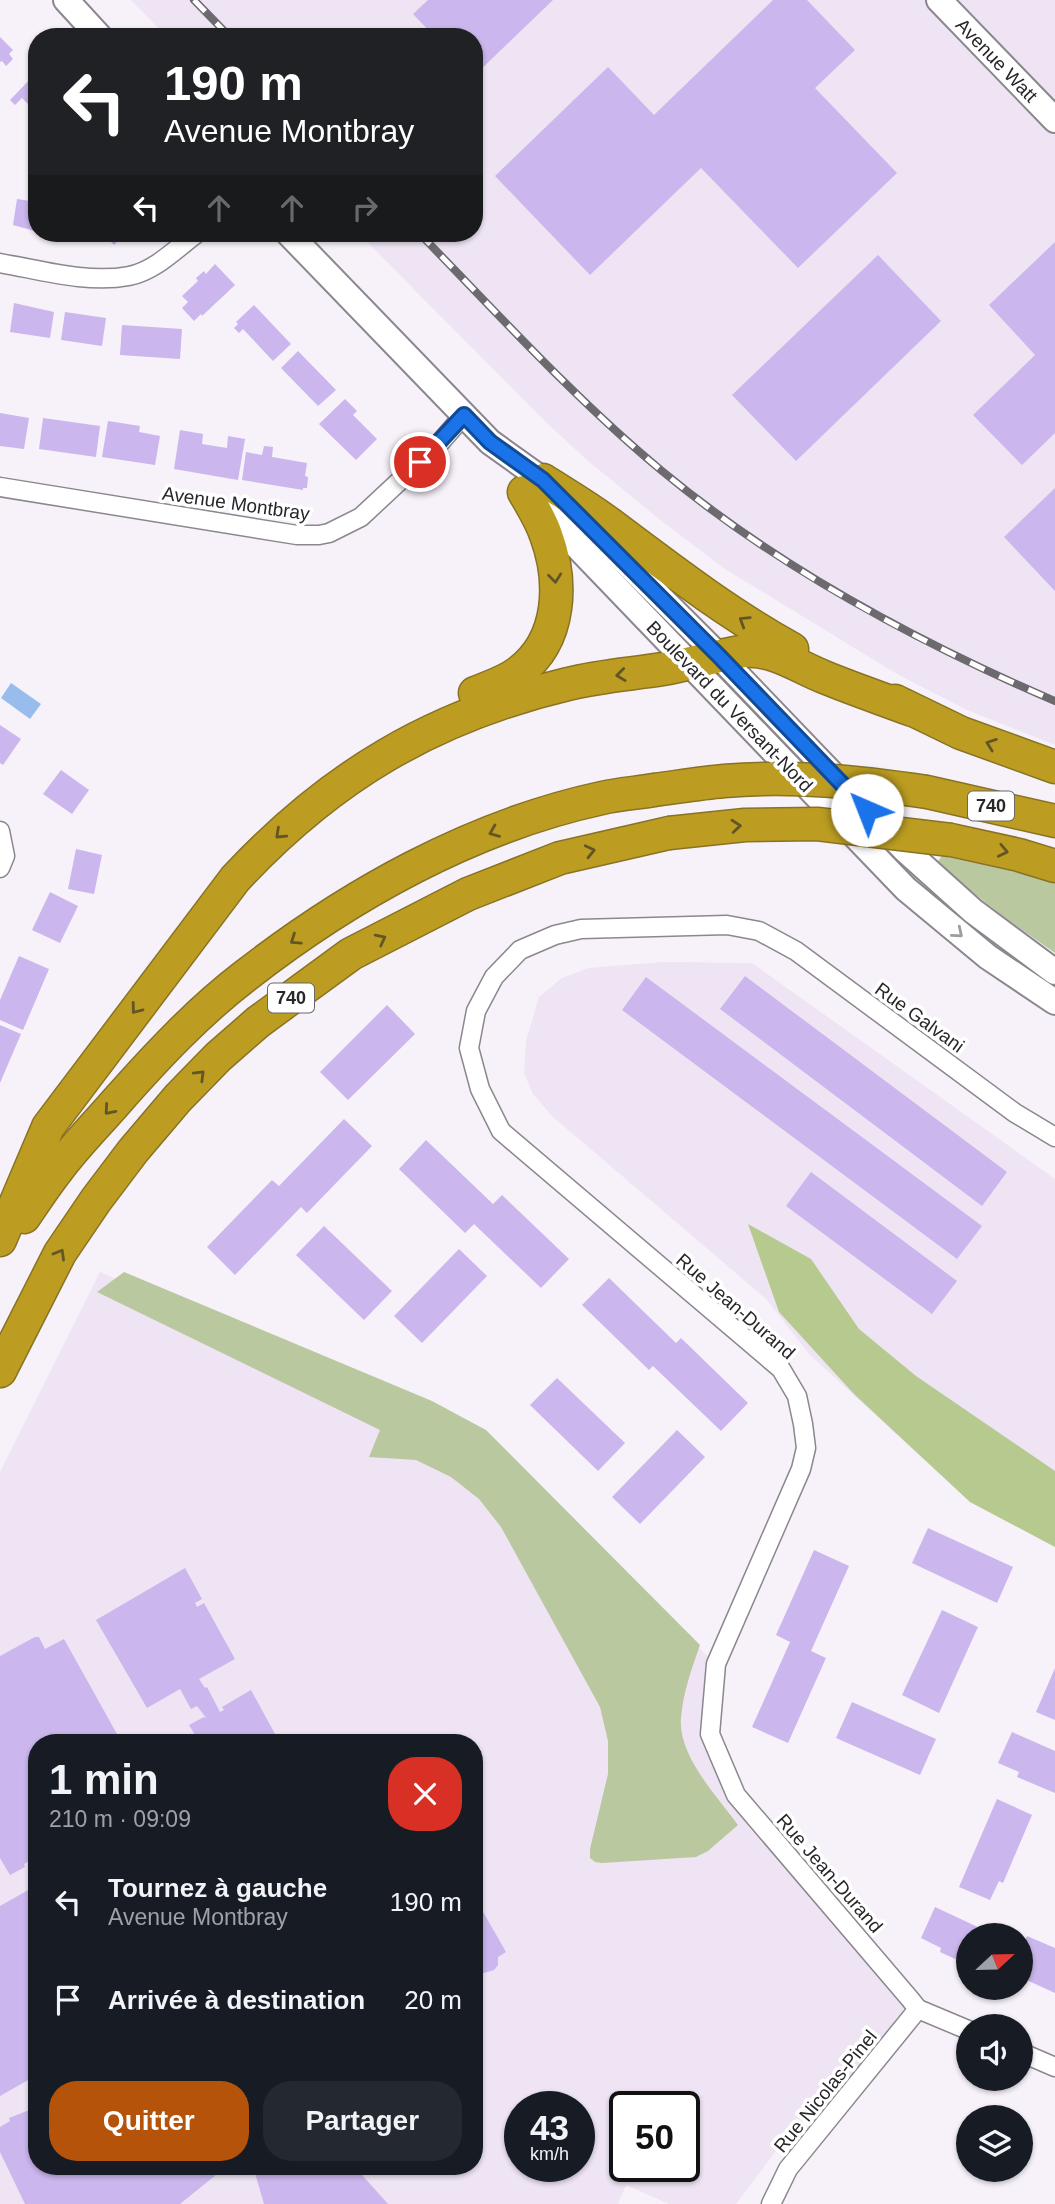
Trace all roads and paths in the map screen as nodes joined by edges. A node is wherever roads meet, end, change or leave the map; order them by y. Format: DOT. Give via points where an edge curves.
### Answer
graph roads {
  1 [pos="66,0"];
  2 [pos="939,0"];
  3 [pos="92,28"];
  4 [pos="1055,120"];
  5 [pos="185,242"];
  6 [pos="297,242"];
  7 [pos="0,263"];
  8 [pos="464,415"];
  9 [pos="534,486"];
  10 [pos="0,487"];
  11 [pos="719,656"];
  12 [pos="688,663"];
  13 [pos="912,710"];
  14 [pos="1055,767"];
  15 [pos="332,790"];
  16 [pos="1055,821"];
  17 [pos="0,831"];
  18 [pos="1055,866"];
  19 [pos="0,868"];
  20 [pos="759,931"];
  21 [pos="1055,972"];
  22 [pos="1055,1002"];
  23 [pos="1055,1137"];
  24 [pos="0,1240"];
  25 [pos="0,1256"];
  26 [pos="1,1369"];
  27 [pos="918,2009"];
  28 [pos="956,2025"];
  29 [pos="1033,2058"];
  30 [pos="1055,2067"];
  31 [pos="771,2204"];
  1 -- 3 [label="street"];
  2 -- 4 [label="street, Avenue Watt"];
  5 -- 7 [label="street" via="131,276 91,278"];
  6 -- 8 [label="street, Boulevard du Versant-Nord"];
  8 -- 9 [label="street, Boulevard du Versant-Nord"];
  8 -- 10 [label="street, Avenue Montbray" via="371,509 350,524 318,535"];
  9 -- 11 [label="street, Boulevard du Versant-Nord"];
  9 -- 12 [label="street, Boulevard du Versant-Nord"];
  13 -- 9 [label="highway, one-way" via="744,621 609,523"];
  9 -- 15 [label="highway, one-way" via="556,585 554,618 538,653 510,678 384,740"];
  11 -- 12 [label="highway"];
  11 -- 13 [label="highway" via="764,652"];
  11 -- 21 [label="street, Boulevard du Versant-Nord" via="928,872 994,929"];
  12 -- 15 [label="highway, one-way" via="570,683 494,704 410,741"];
  12 -- 22 [label="street, Boulevard du Versant-Nord, one-way" via="906,888 988,957"];
  14 -- 13 [label="highway, one-way"];
  15 -- 24 [label="highway, one-way" via="235,879 48,1127"];
  16 -- 25 [label="highway, 740, one-way, bridge" via="861,782 724,780 603,797 499,829 385,883 244,976 139,1075 58,1168"];
  17 -- 19 [label="street" via="5,856"];
  26 -- 18 [label="highway, 740, one-way, bridge" via="60,1253 125,1160 218,1057 258,1021 351,954 468,894 560,858 668,833 745,825 817,824 951,840"];
  20 -- 23 [label="street, Rue Galvani" via="796,951 1015,1113"];
  20 -- 27 [label="street, Rue Jean-Durand" via="727,925 581,929 555,935 520,950 494,977 476,1011 468,1048 480,1089 501,1131 781,1369 797,1396 806,1448 801,1469 716,1664 710,1734 736,1795"];
  27 -- 28 [label="street, Rue Jean-Durand"];
  27 -- 31 [label="street, Rue Nicolas-Pinel" via="788,2169"];
  29 -- 30 [label="street"];
}
